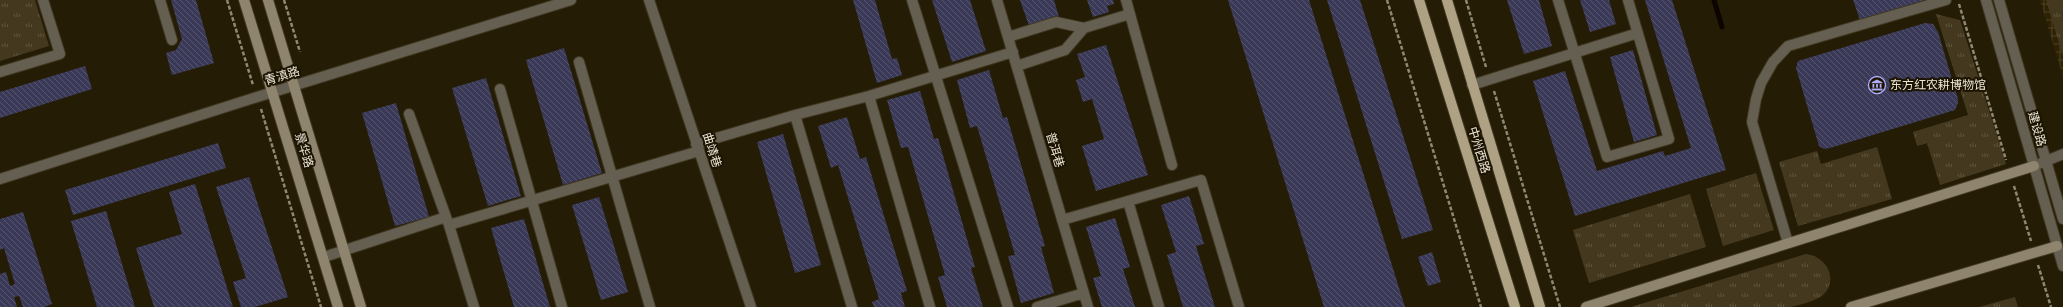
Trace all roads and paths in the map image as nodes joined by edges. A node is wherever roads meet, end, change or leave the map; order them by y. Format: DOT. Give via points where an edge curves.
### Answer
graph roads {
  1 [pos="43,0"];
  2 [pos="160,0"];
  3 [pos="227,0"];
  4 [pos="244,0"];
  5 [pos="268,0"];
  6 [pos="571,0"];
  7 [pos="649,0"];
  8 [pos="912,0"];
  9 [pos="997,0"];
  10 [pos="1126,0"];
  11 [pos="1387,0"];
  12 [pos="1419,0"];
  13 [pos="1446,0"];
  14 [pos="1466,0"];
  15 [pos="1558,0"];
  16 [pos="1628,0"];
  17 [pos="1946,0"];
  18 [pos="1957,0"];
  19 [pos="1986,0"];
  20 [pos="1999,0"];
  21 [pos="558,2"];
  22 [pos="1130,14"];
  23 [pos="1084,28"];
  24 [pos="1638,33"];
  25 [pos="1008,37"];
  26 [pos="172,40"];
  27 [pos="1013,52"];
  28 [pos="1575,53"];
  29 [pos="578,62"];
  30 [pos="1017,66"];
  31 [pos="0,72"];
  32 [pos="936,75"];
  33 [pos="1490,80"];
  34 [pos="1472,85"];
  35 [pos="294,86"];
  36 [pos="500,89"];
  37 [pos="273,92"];
  38 [pos="869,96"];
  39 [pos="257,97"];
  40 [pos="410,114"];
  41 [pos="795,115"];
  42 [pos="697,147"];
  43 [pos="2063,154"];
  44 [pos="2047,161"];
  45 [pos="1172,165"];
  46 [pos="2034,166"];
  47 [pos="2010,173"];
  48 [pos="611,177"];
  49 [pos="0,179"];
  50 [pos="531,200"];
  51 [pos="1128,201"];
  52 [pos="2063,219"];
  53 [pos="1062,220"];
  54 [pos="448,221"];
  55 [pos="1788,243"];
  56 [pos="2060,246"];
  57 [pos="343,251"];
  58 [pos="2034,252"];
  59 [pos="324,257"];
  60 [pos="2063,266"];
  61 [pos="1084,293"];
  62 [pos="321,307"];
  63 [pos="338,307"];
  64 [pos="361,307"];
  65 [pos="474,307"];
  66 [pos="562,307"];
  67 [pos="650,307"];
  68 [pos="751,307"];
  69 [pos="852,307"];
  70 [pos="930,307"];
  71 [pos="1008,307"];
  72 [pos="1038,307"];
  73 [pos="1088,307"];
  74 [pos="1159,307"];
  75 [pos="1239,307"];
  76 [pos="1481,307"];
  77 [pos="1515,307"];
  78 [pos="1540,307"];
  79 [pos="1560,307"];
  80 [pos="1586,307"];
  81 [pos="1851,307"];
  82 [pos="2051,307"];
  1 -- 31 [label="street" via="60,54"];
  2 -- 26 [label="street"];
  3 -- 39 [label="path"];
  4 -- 37 [label="main road, 景华路"];
  5 -- 35 [label="main road, 景华路"];
  6 -- 21 [label="street, 青滇路"];
  7 -- 42 [label="street, 曲靖巷"];
  8 -- 32 [label="street"];
  9 -- 25 [label="street, 普洱巷"];
  10 -- 22 [label="street"];
  11 -- 76 [label="path"];
  12 -- 77 [label="main road, 中州西路"];
  13 -- 34 [label="main road, 中州西路"];
  14 -- 33 [label="path"];
  15 -- 28 [label="street"];
  16 -- 24 [label="street"];
  17 -- 55 [label="street" via="1788,46 1774,62 1761,83 1752,122"];
  18 -- 47 [label="path"];
  19 -- 46 [label="street, 建设路"];
  20 -- 44 [label="street, 建设路"];
  21 -- 35 [label="street, 青滇路"];
  22 -- 23 [label="street"];
  22 -- 45 [label="street"];
  23 -- 25 [label="street" via="1056,22"];
  23 -- 30 [label="street" via="1065,50"];
  24 -- 28 [label="street"];
  24 -- 28 [label="street" via="1670,139 1607,157"];
  25 -- 27 [label="street, 普洱巷"];
  27 -- 30 [label="street, 普洱巷"];
  27 -- 32 [label="street"];
  28 -- 33 [label="street"];
  29 -- 48 [label="street"];
  30 -- 53 [label="street, 普洱巷"];
  32 -- 38 [label="street"];
  32 -- 71 [label="street"];
  33 -- 34 [label="street"];
  33 -- 79 [label="path"];
  34 -- 78 [label="main road, 中州西路"];
  35 -- 37 [label="street, 青滇路"];
  35 -- 57 [label="main road, 景华路"];
  36 -- 50 [label="street"];
  37 -- 39 [label="street, 青滇路"];
  37 -- 59 [label="main road, 景华路"];
  38 -- 41 [label="street"];
  38 -- 70 [label="street"];
  39 -- 49 [label="street, 青滇路"];
  39 -- 62 [label="path"];
  40 -- 54 [label="street"];
  41 -- 42 [label="street"];
  41 -- 69 [label="street"];
  42 -- 48 [label="street"];
  42 -- 68 [label="street, 曲靖巷"];
  43 -- 44 [label="street"];
  44 -- 46 [label="street"];
  44 -- 52 [label="street, 建设路"];
  46 -- 47 [label="main road"];
  46 -- 56 [label="street, 建设路"];
  47 -- 55 [label="main road"];
  47 -- 58 [label="path"];
  48 -- 50 [label="street"];
  48 -- 67 [label="street"];
  50 -- 54 [label="street"];
  50 -- 66 [label="street"];
  51 -- 53 [label="street"];
  51 -- 74 [label="street"];
  51 -- 75 [label="street" via="1201,180"];
  53 -- 61 [label="street, 普洱巷"];
  54 -- 57 [label="street"];
  54 -- 65 [label="street"];
  55 -- 80 [label="main road"];
  56 -- 58 [label="main road"];
  56 -- 60 [label="street, 建设路"];
  57 -- 59 [label="street"];
  57 -- 64 [label="main road, 景华路"];
  58 -- 81 [label="main road"];
  58 -- 82 [label="path"];
  59 -- 63 [label="main road, 景华路"];
  61 -- 72 [label="street"];
  61 -- 73 [label="street, 普洱巷"];
}
